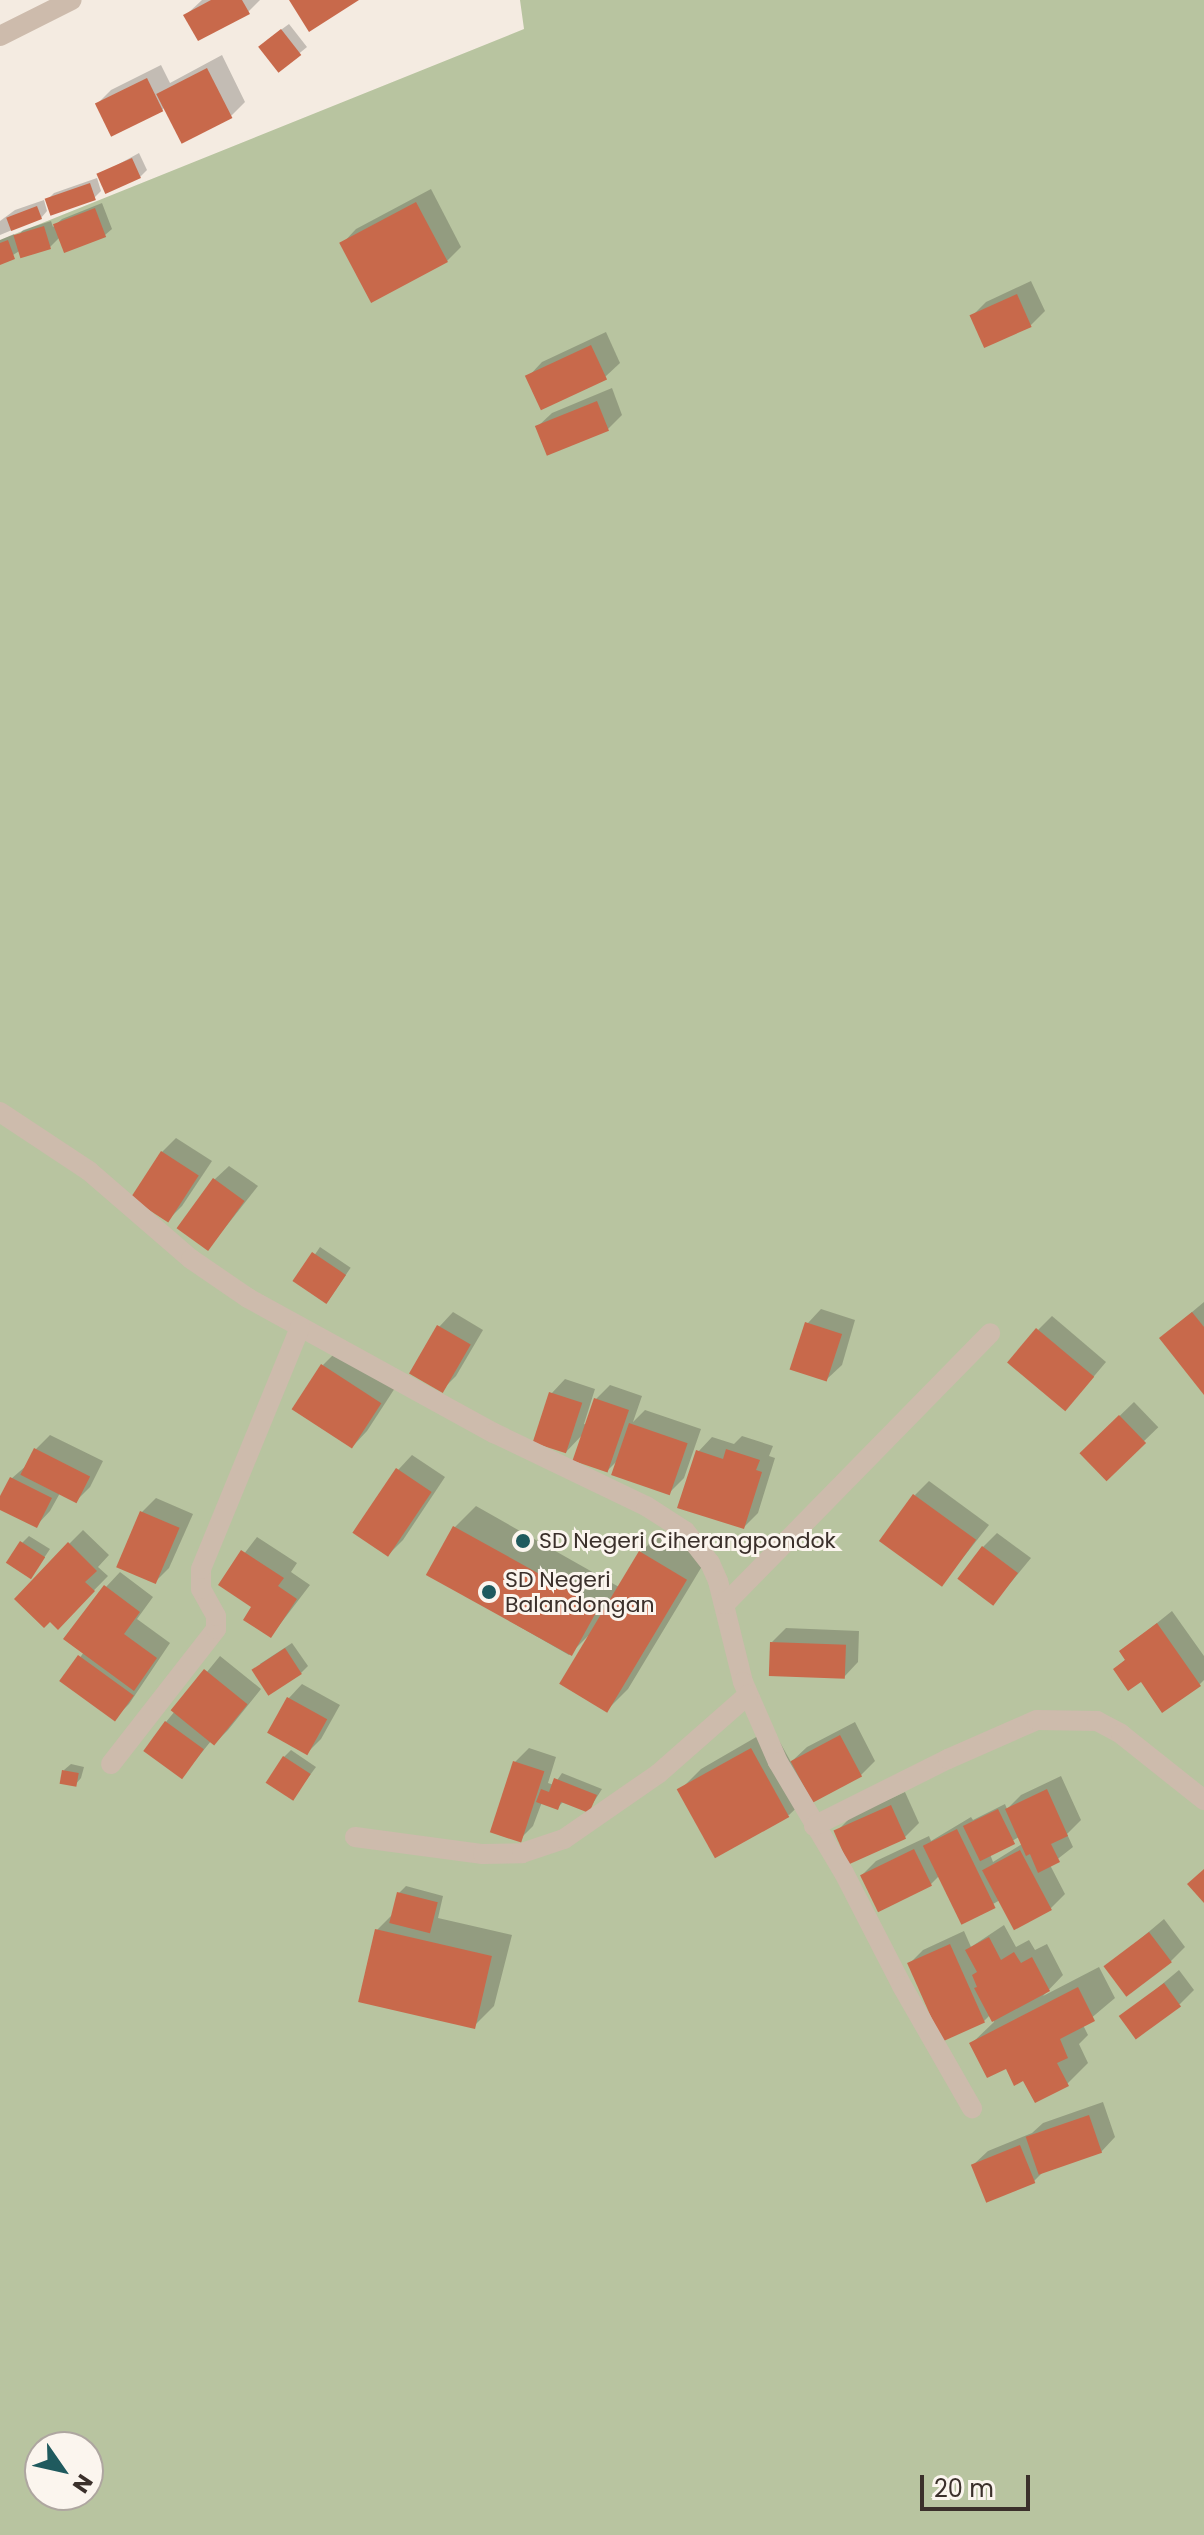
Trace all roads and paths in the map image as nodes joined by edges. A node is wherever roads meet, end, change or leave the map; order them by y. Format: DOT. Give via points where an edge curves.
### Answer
graph roads {
  1 [pos="72,0"];
  2 [pos="0,36"];
  3 [pos="0,1112"];
  4 [pos="300,1328"];
  5 [pos="990,1333"];
  6 [pos="725,1604"];
  7 [pos="748,1695"];
  8 [pos="111,1764"];
  9 [pos="1204,1800"];
  10 [pos="814,1826"];
  11 [pos="355,1837"];
  12 [pos="972,2108"];
  1 -- 2 [label="street"];
  3 -- 4 [label="street" via="89,1171 191,1259"];
  4 -- 6 [label="street" via="482,1427 669,1519 710,1563"];
  4 -- 8 [label="street" via="201,1569 201,1589 216,1616 216,1629"];
  5 -- 6 [label="street"];
  6 -- 7 [label="street"];
  7 -- 10 [label="street"];
  7 -- 11 [label="street" via="658,1774 564,1839 522,1853 483,1854"];
  9 -- 10 [label="street" via="1097,1721 1037,1720"];
  10 -- 12 [label="street"];
}
